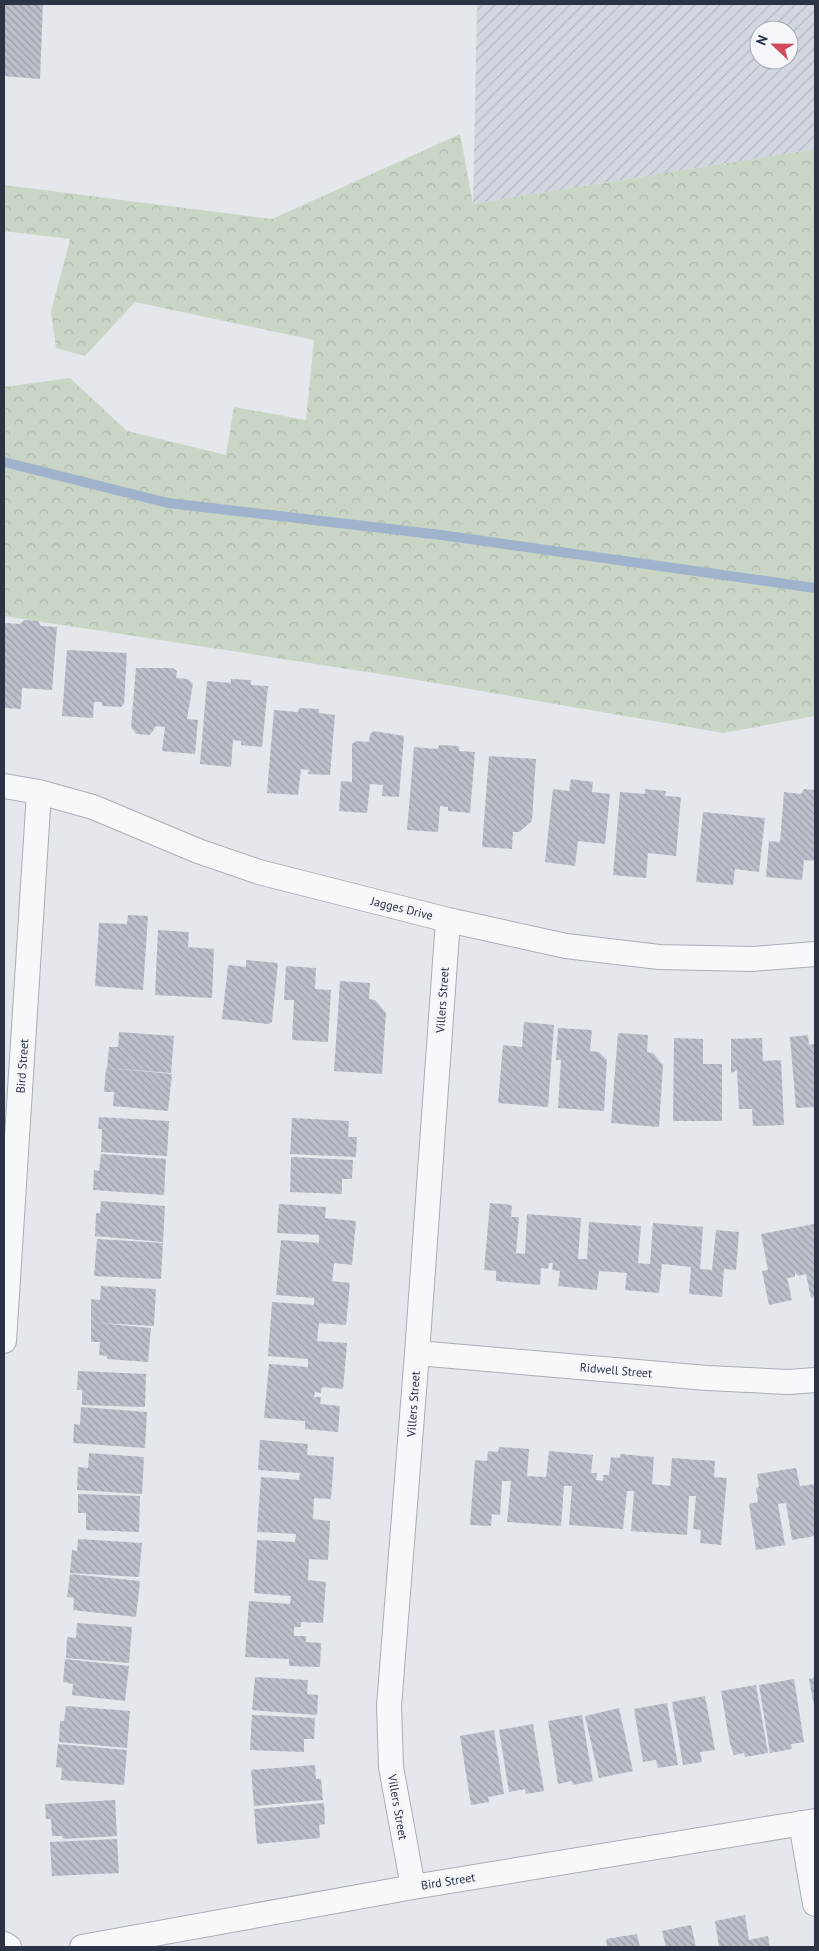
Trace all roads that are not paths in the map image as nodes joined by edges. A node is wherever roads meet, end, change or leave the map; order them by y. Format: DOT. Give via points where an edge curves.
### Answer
graph roads {
  1 [pos="4,786"];
  2 [pos="39,792"];
  3 [pos="448,920"];
  4 [pos="815,954"];
  5 [pos="4,1341"];
  6 [pos="418,1354"];
  7 [pos="815,1380"];
  8 [pos="808,1822"];
  9 [pos="412,1887"];
  10 [pos="815,1904"];
  11 [pos="4,1944"];
  12 [pos="9,1947"];
  13 [pos="82,1947"];
  1 -- 2 [label="street, Jagges Drive"];
  2 -- 3 [label="street, Jagges Drive" via="93,807 198,851 259,872"];
  2 -- 5 [label="street, Bird Street"];
  3 -- 4 [label="street, Jagges Drive" via="566,946 659,957 752,959"];
  3 -- 6 [label="street, Villers Street"];
  6 -- 7 [label="street, Ridwell Street" via="707,1378"];
  6 -- 9 [label="street, Villers Street" via="389,1706 391,1767"];
  8 -- 9 [label="street, Bird Street"];
  8 -- 10 [label="street"];
  9 -- 13 [label="street, Bird Street"];
  11 -- 12 [label="street"];
}
